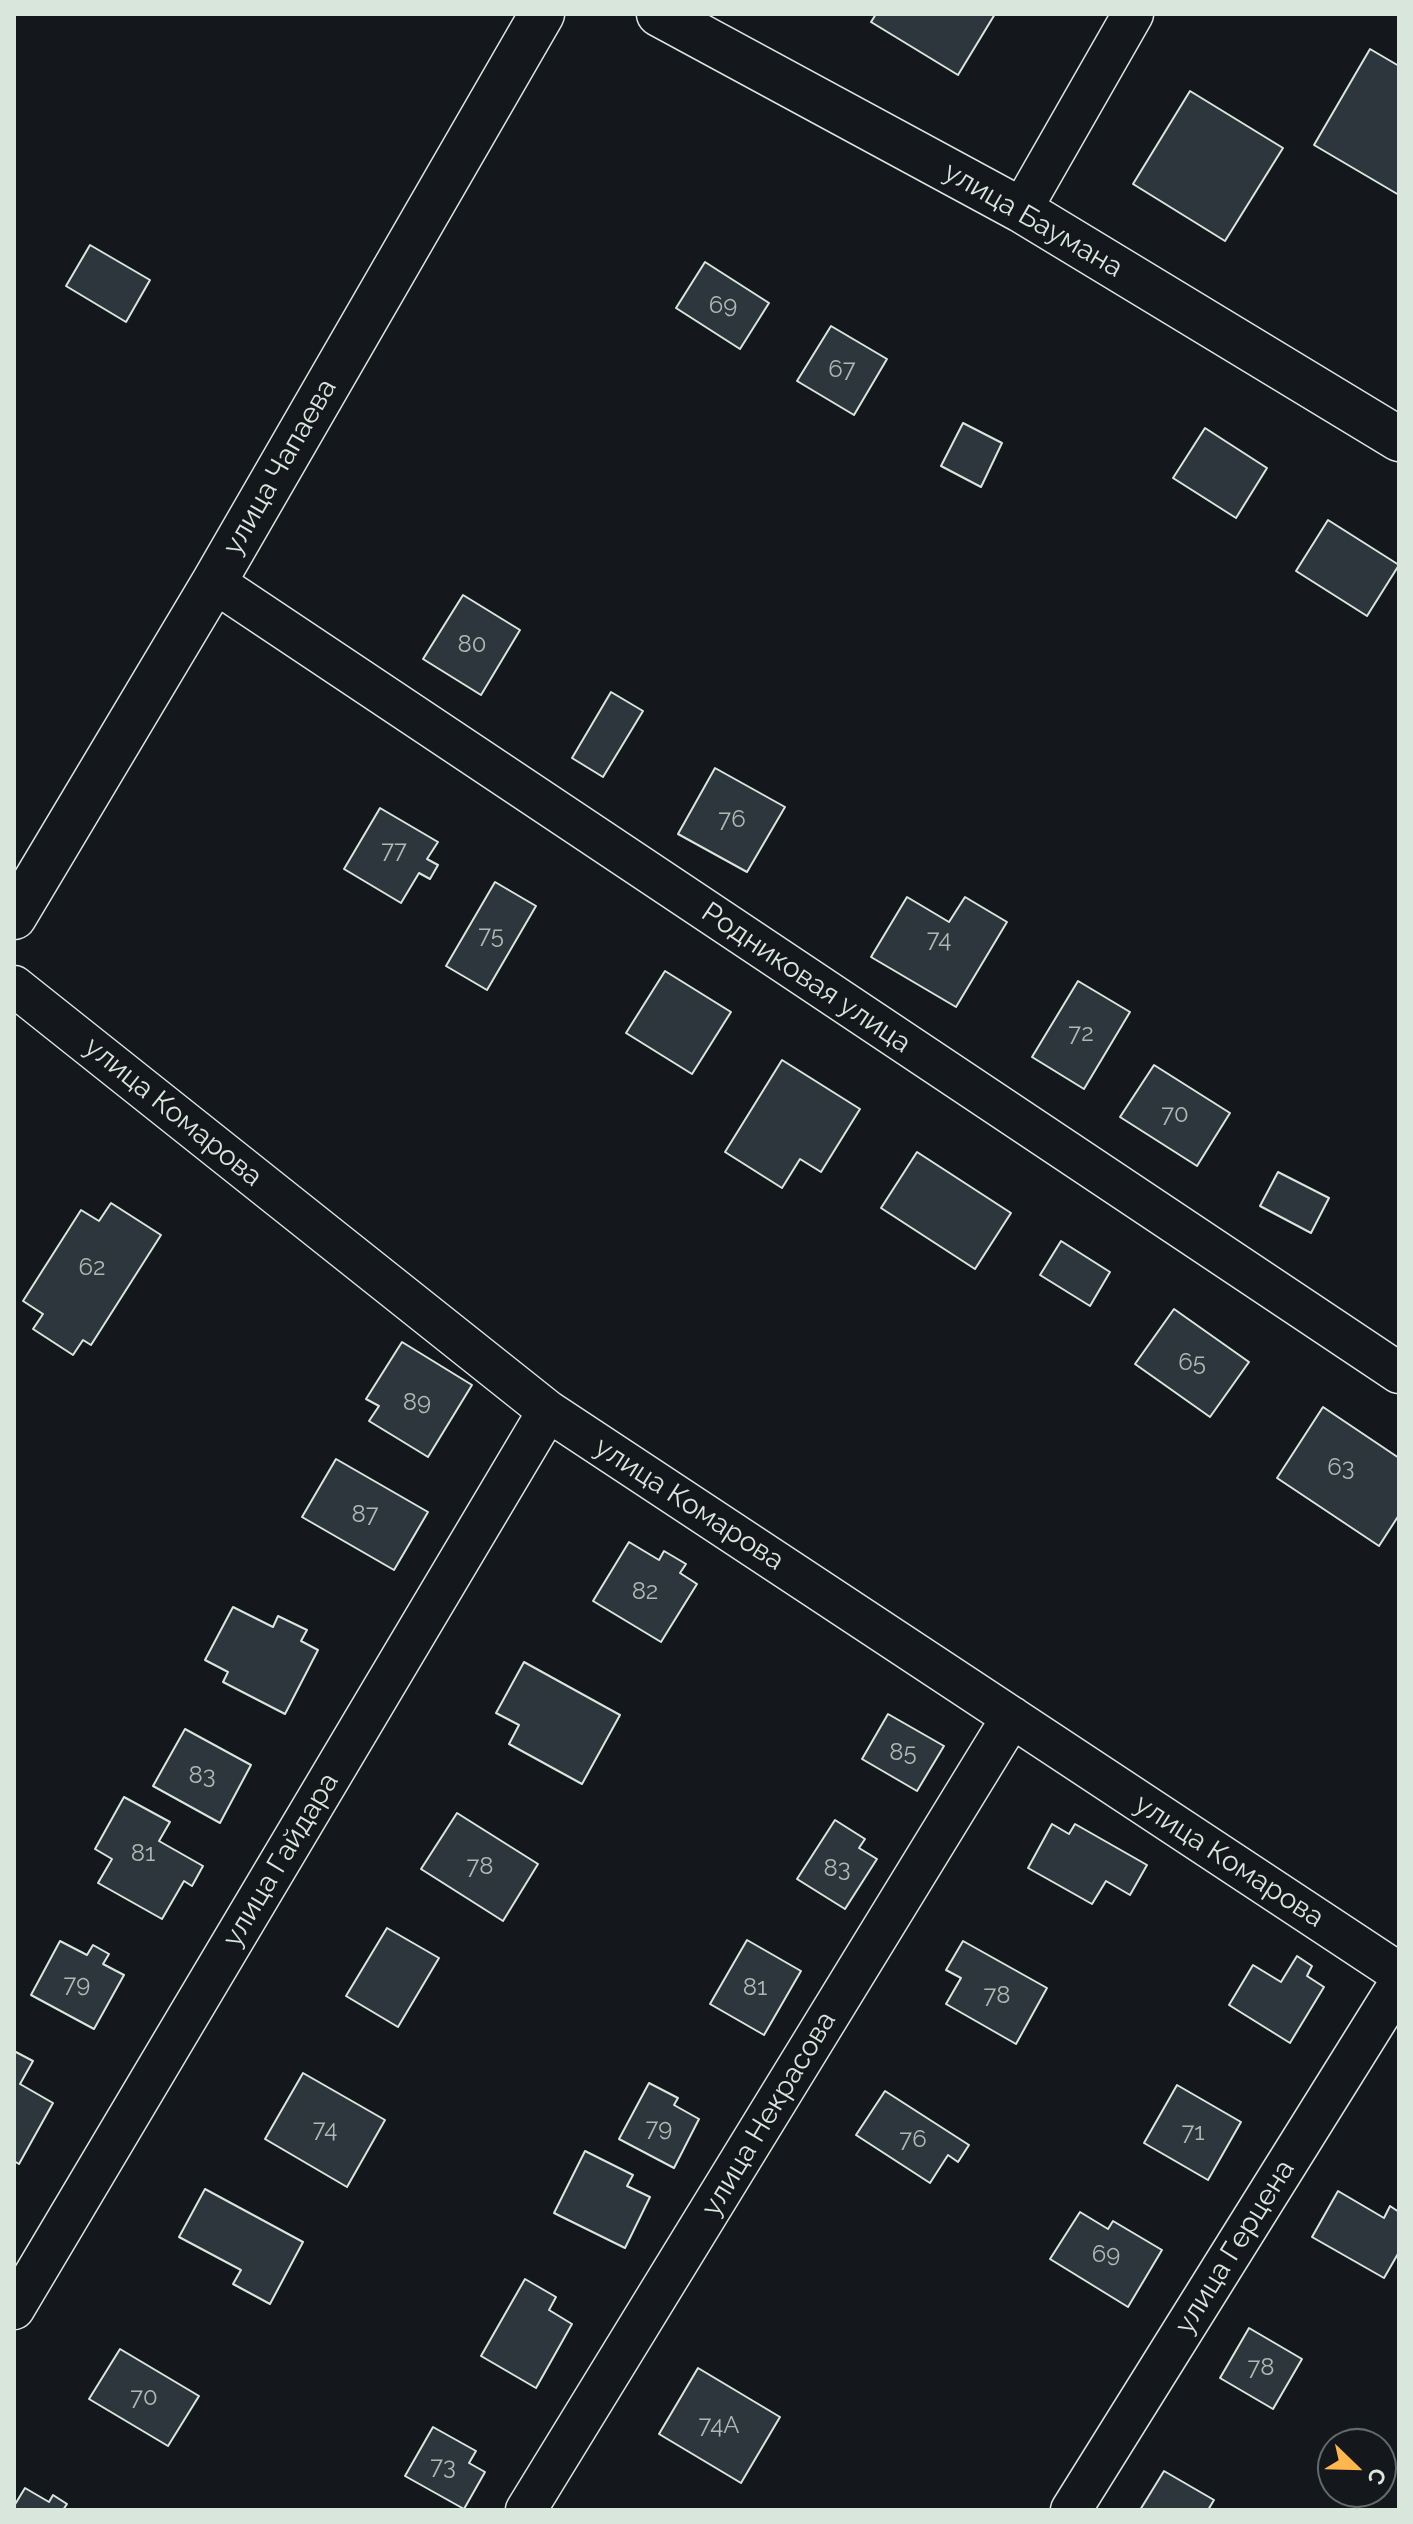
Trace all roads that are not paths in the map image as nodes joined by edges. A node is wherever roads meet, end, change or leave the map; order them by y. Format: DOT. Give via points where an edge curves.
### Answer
graph roads {
  1 [pos="542,14"];
  2 [pos="659,14"];
  3 [pos="1133,14"];
  4 [pos="1021,210"];
  5 [pos="1399,439"];
  6 [pos="214,582"];
  7 [pos="14,917"];
  8 [pos="14,986"];
  9 [pos="1399,1373"];
  10 [pos="548,1411"];
  11 [pos="1012,1717"];
  12 [pos="1399,1973"];
  13 [pos="1399,1984"];
  14 [pos="14,2309"];
  15 [pos="526,2510"];
  16 [pos="1071,2510"];
  1 -- 6 [label="street, улица Чапаева"];
  2 -- 4 [label="street, улица Баумана"];
  3 -- 4 [label="street"];
  4 -- 5 [label="street, улица Баумана"];
  6 -- 7 [label="street, улица Чапаева"];
  6 -- 9 [label="street, Родниковая улица"];
  8 -- 10 [label="street, улица Комарова"];
  10 -- 11 [label="street, улица Комарова"];
  10 -- 14 [label="street, улица Гайдара"];
  11 -- 12 [label="street, улица Комарова"];
  11 -- 15 [label="street, улица Некрасова"];
  13 -- 16 [label="street, улица Герцена"];
}
